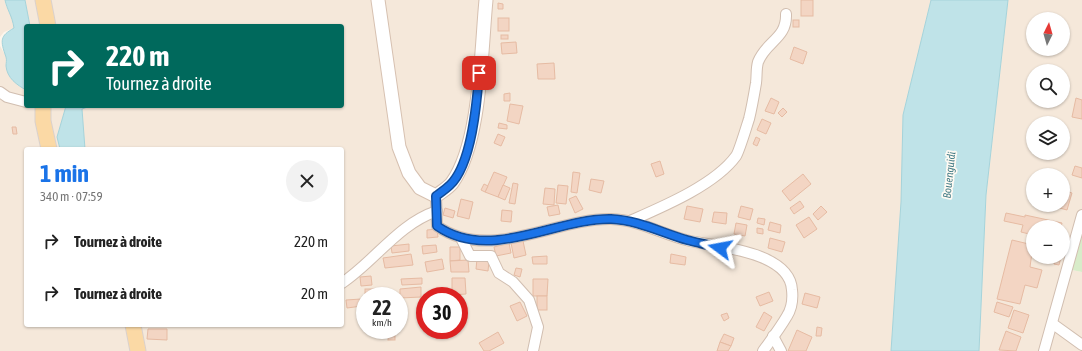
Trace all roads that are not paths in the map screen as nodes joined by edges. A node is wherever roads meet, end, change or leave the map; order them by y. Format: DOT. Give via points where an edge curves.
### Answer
graph roads {
  1 [pos="43,0"];
  2 [pos="378,0"];
  3 [pos="486,0"];
  4 [pos="786,14"];
  5 [pos="48,24"];
  6 [pos="0,92"];
  7 [pos="24,101"];
  8 [pos="43,108"];
  9 [pos="49,147"];
  10 [pos="436,196"];
  11 [pos="437,211"];
  12 [pos="1082,215"];
  13 [pos="630,221"];
  14 [pos="461,238"];
  15 [pos="344,282"];
  16 [pos="1052,324"];
  17 [pos="133,327"];
  18 [pos="773,336"];
  19 [pos="1082,345"];
  20 [pos="138,351"];
  21 [pos="533,351"];
  22 [pos="763,351"];
  23 [pos="781,351"];
  24 [pos="1044,351"];
  1 -- 5 [label="main road"];
  2 -- 10 [label="main road" via="399,147 409,173 420,188"];
  3 -- 10 [label="main road" via="474,124 460,170 451,184"];
  4 -- 13 [label="street" via="785,28 763,52 757,64 748,121 736,156 717,174 696,188 665,206"];
  6 -- 7 [label="street" via="7,97"];
  8 -- 9 [label="main road"];
  10 -- 11 [label="street"];
  11 -- 14 [label="street" via="437,226"];
  11 -- 15 [label="street" via="412,222"];
  12 -- 16 [label="street"];
  13 -- 14 [label="street" via="588,221 499,240"];
  13 -- 18 [label="street" via="687,240 750,253 778,265 788,275 793,298 788,315"];
  14 -- 21 [label="street" via="470,256 491,256 499,273 513,282 529,300 538,327"];
  16 -- 19 [label="street"];
  16 -- 24 [label="street"];
  17 -- 20 [label="main road"];
  18 -- 22 [label="street"];
  18 -- 23 [label="street"];
}
